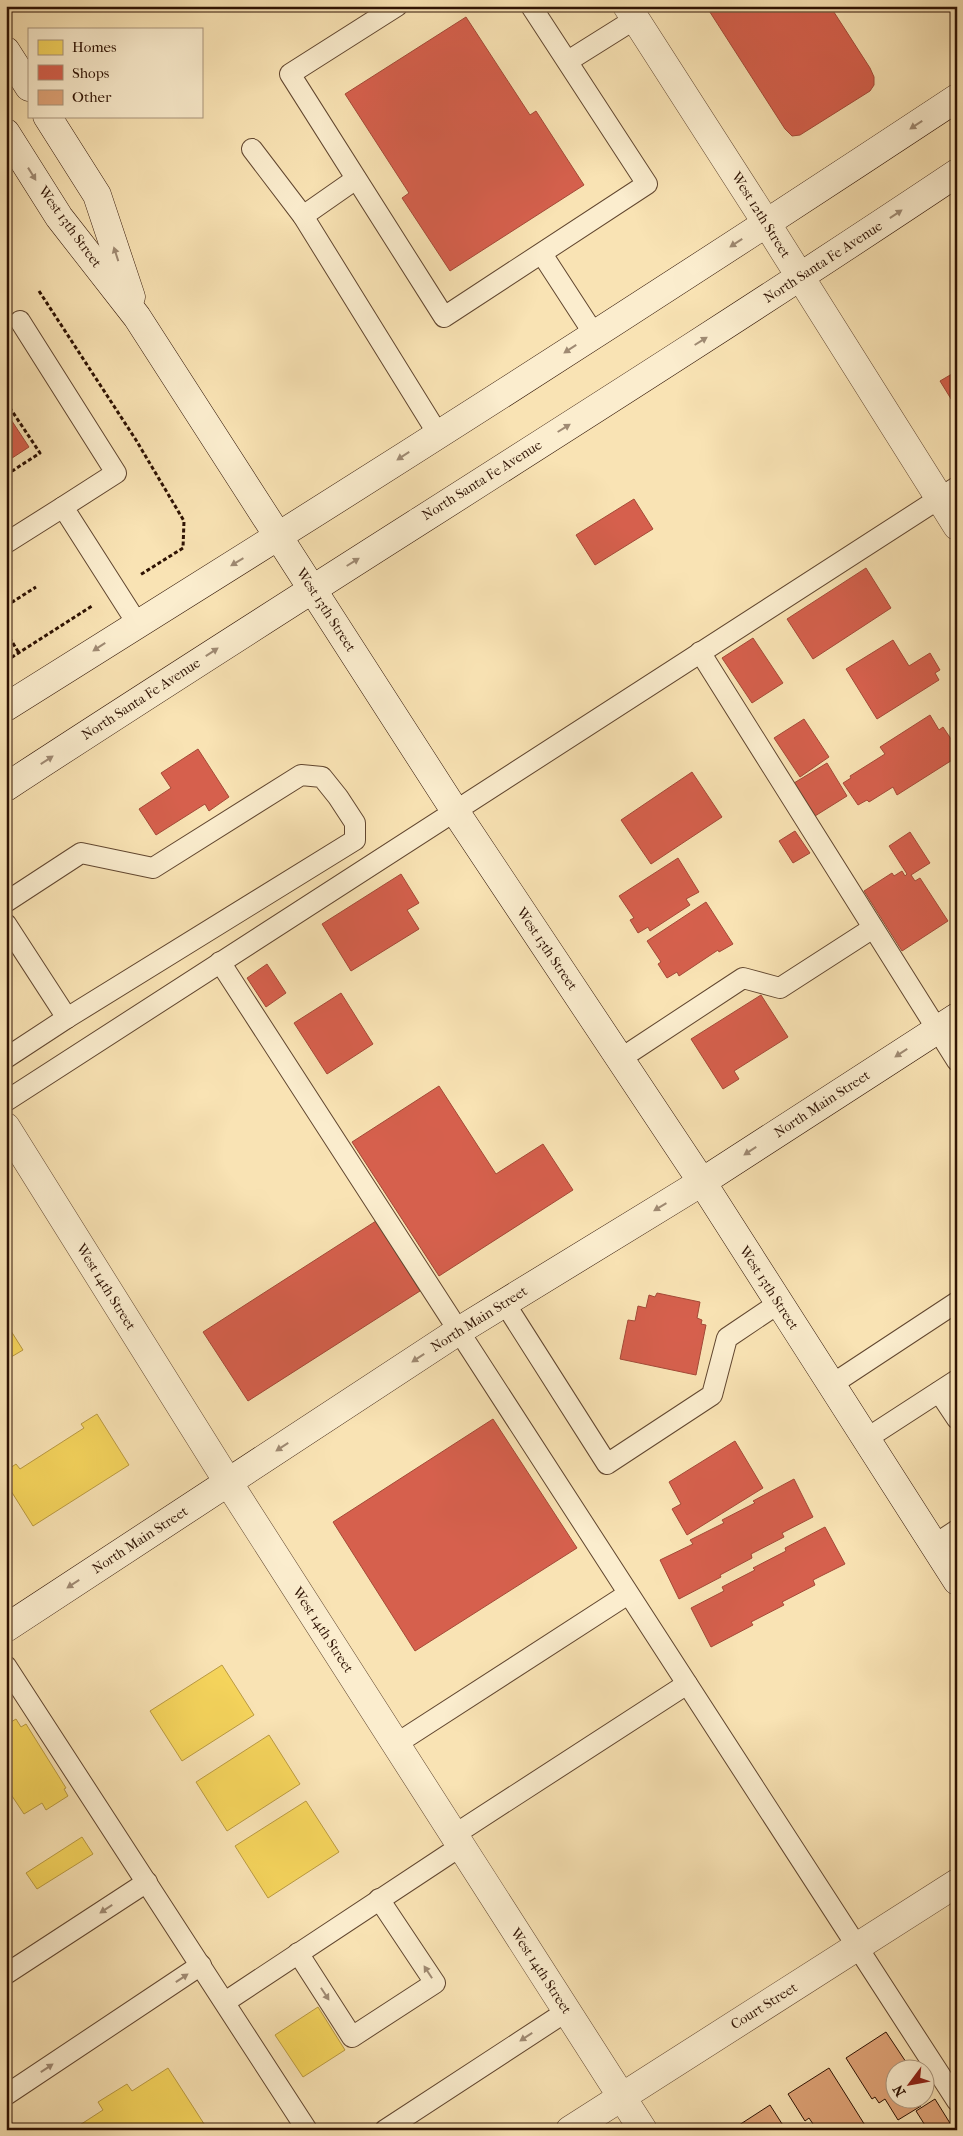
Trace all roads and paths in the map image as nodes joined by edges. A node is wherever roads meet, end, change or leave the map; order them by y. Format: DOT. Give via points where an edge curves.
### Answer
graph roads {
  1 [pos="397,6"];
  2 [pos="531,6"];
  3 [pos="631,13"];
  4 [pos="6,51"];
  5 [pos="568,61"];
  6 [pos="28,85"];
  7 [pos="957,98"];
  8 [pos="48,118"];
  9 [pos="6,133"];
  10 [pos="252,149"];
  11 [pos="957,173"];
  12 [pos="356,179"];
  13 [pos="303,216"];
  14 [pos="767,224"];
  15 [pos="542,254"];
  16 [pos="800,277"];
  17 [pos="137,317"];
  18 [pos="20,322"];
  19 [pos="594,334"];
  20 [pos="6,402"];
  21 [pos="438,434"];
  22 [pos="6,475"];
  23 [pos="948,492"];
  24 [pos="63,507"];
  25 [pos="957,526"];
  26 [pos="279,536"];
  27 [pos="6,542"];
  28 [pos="36,587"];
  29 [pos="312,588"];
  30 [pos="6,606"];
  31 [pos="137,623"];
  32 [pos="6,632"];
  33 [pos="700,652"];
  34 [pos="19,653"];
  35 [pos="6,707"];
  36 [pos="6,787"];
  37 [pos="455,811"];
  38 [pos="6,902"];
  39 [pos="6,924"];
  40 [pos="873,928"];
  41 [pos="220,962"];
  42 [pos="67,1018"];
  43 [pos="947,1024"];
  44 [pos="6,1058"];
  45 [pos="620,1059"];
  46 [pos="957,1061"];
  47 [pos="6,1101"];
  48 [pos="6,1127"];
  49 [pos="702,1182"];
  50 [pos="504,1302"];
  51 [pos="957,1302"];
  52 [pos="780,1303"];
  53 [pos="457,1332"];
  54 [pos="957,1380"];
  55 [pos="831,1385"];
  56 [pos="939,1392"];
  57 [pos="957,1419"];
  58 [pos="866,1439"];
  59 [pos="228,1482"];
  60 [pos="957,1530"];
  61 [pos="934,1545"];
  62 [pos="957,1581"];
  63 [pos="628,1594"];
  64 [pos="6,1628"];
  65 [pos="6,1666"];
  66 [pos="687,1684"];
  67 [pos="396,1744"];
  68 [pos="458,1840"];
  69 [pos="147,1882"];
  70 [pos="957,1883"];
  71 [pos="380,1899"];
  72 [pos="857,1947"];
  73 [pos="298,1953"];
  74 [pos="201,1965"];
  75 [pos="6,1974"];
  76 [pos="225,2002"];
  77 [pos="567,2011"];
  78 [pos="6,2095"];
  79 [pos="622,2096"];
  80 [pos="957,2101"];
  81 [pos="307,2130"];
  82 [pos="385,2130"];
  83 [pos="570,2130"];
  84 [pos="643,2130"];
  1 -- 12 [label="lane" via="290,74"];
  2 -- 5 [label="lane"];
  3 -- 5 [label="lane"];
  3 -- 14 [label="street, West 12th Street"];
  4 -- 6 [label="street"];
  5 -- 15 [label="lane" via="648,184"];
  7 -- 14 [label="street, one-way"];
  17 -- 8 [label="street, West 13th Street, one-way" via="97,195"];
  9 -- 17 [label="street, West 13th Street, one-way" via="59,216"];
  10 -- 13 [label="lane"];
  16 -- 11 [label="street, North Santa Fe Avenue, one-way"];
  12 -- 13 [label="lane"];
  12 -- 15 [label="lane" via="444,317"];
  13 -- 21 [label="lane"];
  14 -- 16 [label="street, West 12th Street"];
  14 -- 19 [label="street, one-way"];
  15 -- 19 [label="lane"];
  16 -- 23 [label="street, West 12th Street"];
  29 -- 16 [label="street, North Santa Fe Avenue, one-way"];
  17 -- 26 [label="street, West 13th Street"];
  18 -- 24 [label="lane" via="116,473"];
  19 -- 21 [label="street, one-way"];
  20 -- 22 [label="path" via="40,454"];
  21 -- 26 [label="street, one-way"];
  23 -- 25 [label="street, West 12th Street"];
  23 -- 33 [label="lane"];
  24 -- 27 [label="lane"];
  24 -- 31 [label="lane"];
  26 -- 29 [label="street, West 13th Street"];
  26 -- 31 [label="street, one-way"];
  28 -- 30 [label="path"];
  36 -- 29 [label="street, North Santa Fe Avenue, one-way"];
  29 -- 37 [label="street, West 13th Street"];
  31 -- 35 [label="street, one-way"];
  32 -- 34 [label="path"];
  33 -- 37 [label="lane"];
  33 -- 40 [label="lane"];
  37 -- 41 [label="lane"];
  37 -- 45 [label="street, West 13th Street"];
  38 -- 42 [label="lane" via="81,853 153,868 300,775 322,777 355,824 355,840"];
  39 -- 42 [label="lane"];
  40 -- 43 [label="lane"];
  40 -- 45 [label="lane" via="780,988 743,978"];
  41 -- 47 [label="lane"];
  41 -- 53 [label="lane"];
  42 -- 44 [label="lane"];
  43 -- 46 [label="lane"];
  43 -- 49 [label="street, North Main Street, one-way"];
  45 -- 49 [label="street, West 13th Street"];
  48 -- 59 [label="street, West 14th Street"];
  49 -- 50 [label="street, North Main Street, one-way"];
  49 -- 52 [label="street, West 13th Street"];
  50 -- 52 [label="lane" via="607,1464 712,1395 728,1338"];
  50 -- 53 [label="street, North Main Street"];
  51 -- 55 [label="lane"];
  52 -- 55 [label="street, West 13th Street"];
  53 -- 59 [label="street, North Main Street, one-way"];
  53 -- 63 [label="lane"];
  54 -- 56 [label="lane"];
  55 -- 58 [label="street, West 13th Street"];
  56 -- 57 [label="lane"];
  56 -- 58 [label="lane"];
  58 -- 61 [label="street, West 13th Street"];
  59 -- 64 [label="street, North Main Street, one-way"];
  59 -- 67 [label="street, West 14th Street"];
  60 -- 61 [label="lane"];
  61 -- 62 [label="street, West 13th Street"];
  63 -- 66 [label="lane"];
  63 -- 67 [label="lane"];
  65 -- 69 [label="lane"];
  66 -- 68 [label="lane"];
  66 -- 72 [label="lane"];
  67 -- 68 [label="street, West 14th Street"];
  68 -- 71 [label="lane"];
  68 -- 77 [label="street, West 14th Street"];
  69 -- 74 [label="lane"];
  69 -- 75 [label="lane, one-way"];
  70 -- 72 [label="street, Court Street"];
  71 -- 73 [label="lane"];
  73 -- 71 [label="lane, one-way" via="352,2037 435,1983"];
  72 -- 79 [label="street, Court Street"];
  72 -- 80 [label="lane"];
  73 -- 76 [label="lane"];
  74 -- 76 [label="lane"];
  78 -- 74 [label="lane, one-way"];
  76 -- 81 [label="lane"];
  77 -- 79 [label="street, West 14th Street"];
  77 -- 82 [label="lane, one-way"];
  79 -- 83 [label="street, Court Street"];
  79 -- 84 [label="street, West 14th Street"];
}
